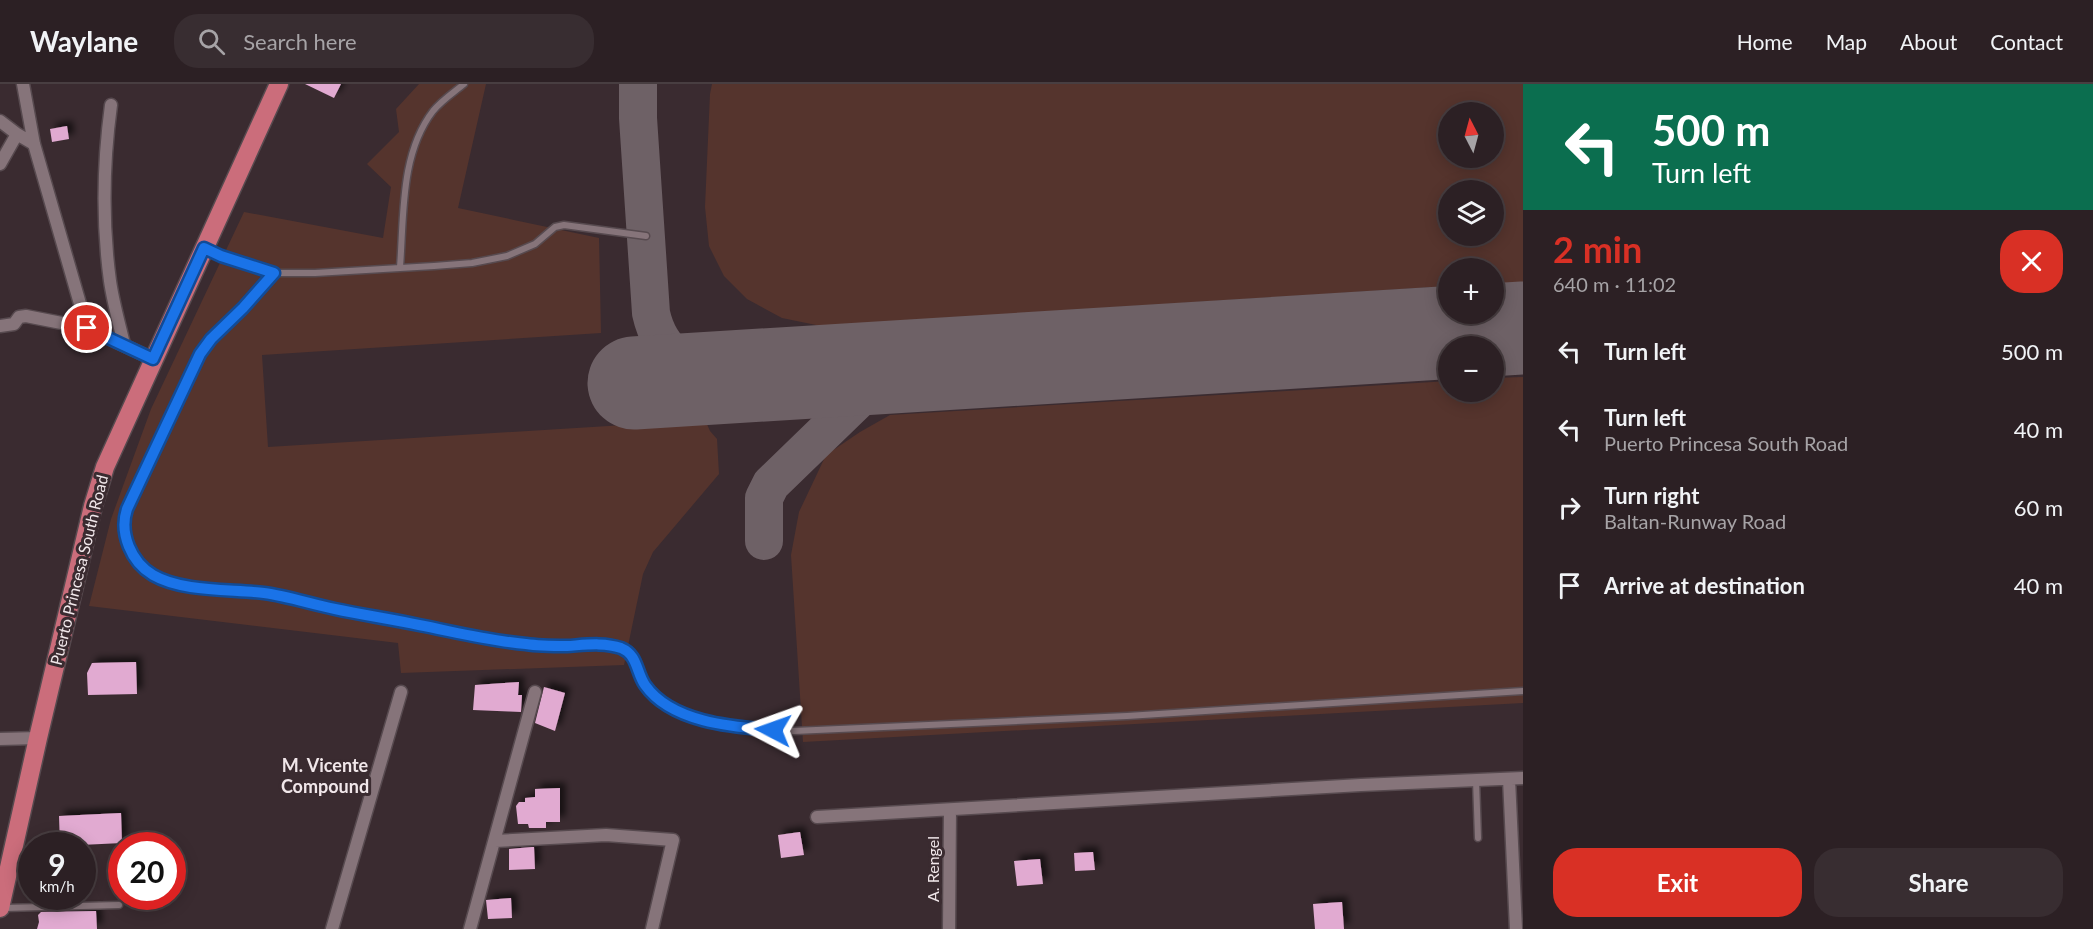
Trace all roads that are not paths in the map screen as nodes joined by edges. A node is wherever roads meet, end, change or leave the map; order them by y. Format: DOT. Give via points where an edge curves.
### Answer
graph roads {
  1 [pos="23,84"];
  2 [pos="279,84"];
  3 [pos="464,84"];
  4 [pos="111,105"];
  5 [pos="0,121"];
  6 [pos="17,134"];
  7 [pos="34,144"];
  8 [pos="0,164"];
  9 [pos="646,236"];
  10 [pos="204,248"];
  11 [pos="400,267"];
  12 [pos="274,273"];
  13 [pos="0,326"];
  14 [pos="87,328"];
  15 [pos="124,344"];
  16 [pos="153,359"];
  17 [pos="1523,691"];
  18 [pos="401,692"];
  19 [pos="535,692"];
  20 [pos="38,738"];
  21 [pos="0,739"];
  22 [pos="1523,778"];
  23 [pos="1509,779"];
  24 [pos="1476,780"];
  25 [pos="950,810"];
  26 [pos="817,818"];
  27 [pos="1478,838"];
  28 [pos="495,841"];
  29 [pos="1517,843"];
  30 [pos="5,858"];
  31 [pos="108,905"];
  32 [pos="0,908"];
  33 [pos="332,929"];
  34 [pos="470,929"];
  35 [pos="652,929"];
  36 [pos="949,929"];
  37 [pos="1516,929"];
  1 -- 7 [label="street"];
  2 -- 10 [label="main road, Puerto Princesa South Road"];
  3 -- 11 [label="lane" via="431,113 413,151 407,174"];
  4 -- 15 [label="street" via="103,212 110,283"];
  5 -- 6 [label="street"];
  6 -- 7 [label="street"];
  6 -- 8 [label="street"];
  7 -- 14 [label="street"];
  9 -- 11 [label="lane" via="564,225 507,256 472,263"];
  10 -- 12 [label="lane"];
  10 -- 16 [label="main road, Puerto Princesa South Road"];
  11 -- 12 [label="lane"];
  12 -- 17 [label="lane" via="200,354 127,509 124,525 128,546 144,570 164,581 265,593 497,641 621,648 633,656 644,684 663,704 730,727 794,731 1127,716"];
  13 -- 14 [label="street" via="11,325 26,316"];
  14 -- 15 [label="street"];
  15 -- 16 [label="street"];
  16 -- 20 [label="main road, Puerto Princesa South Road" via="105,466"];
  18 -- 33 [label="street"];
  19 -- 28 [label="street"];
  20 -- 21 [label="street"];
  20 -- 30 [label="main road, Puerto Princesa South Road"];
  22 -- 23 [label="street"];
  23 -- 24 [label="street"];
  23 -- 29 [label="street"];
  24 -- 25 [label="street"];
  24 -- 27 [label="lane"];
  25 -- 26 [label="street"];
  25 -- 36 [label="street, A. Rengel"];
  28 -- 34 [label="street"];
  28 -- 35 [label="street" via="606,835 673,840"];
  29 -- 37 [label="street"];
  30 -- 32 [label="main road, Puerto Princesa South Road"];
  31 -- 32 [label="lane"];
}
